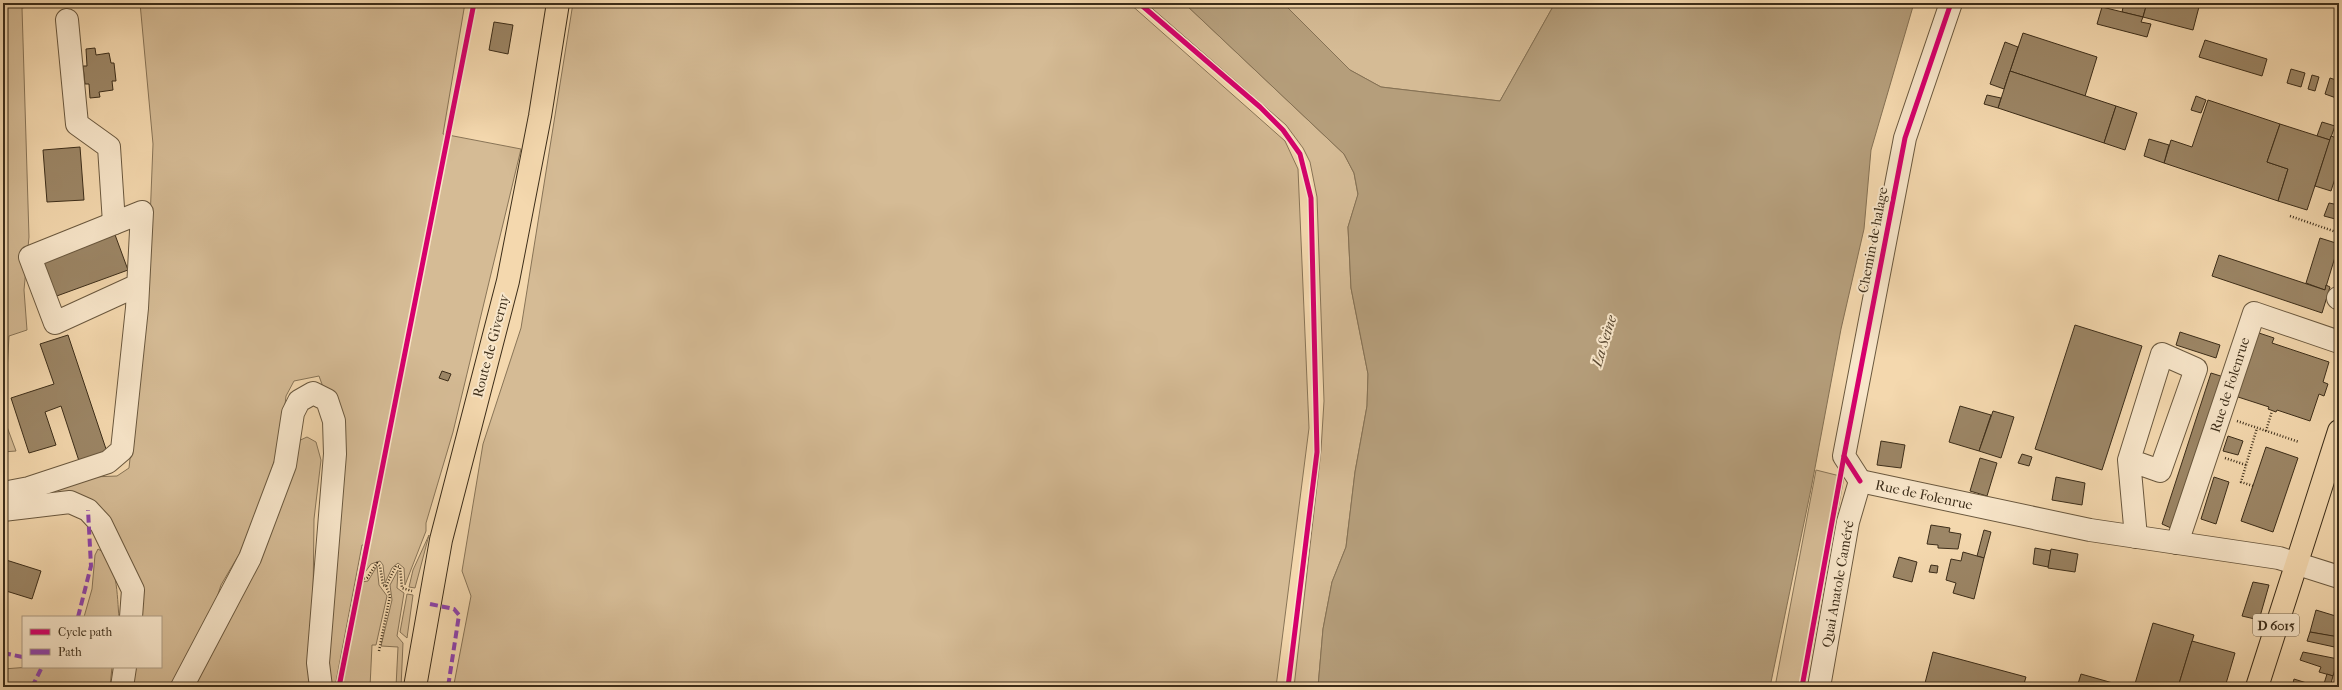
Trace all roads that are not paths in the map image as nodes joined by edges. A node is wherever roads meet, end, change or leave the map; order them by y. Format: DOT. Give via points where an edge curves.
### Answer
graph roads {
  1 [pos="558,3"];
  2 [pos="1950,3"];
  3 [pos="67,20"];
  4 [pos="114,223"];
  5 [pos="138,285"];
  6 [pos="2339,342"];
  7 [pos="2339,431"];
  8 [pos="2129,460"];
  9 [pos="2339,479"];
  10 [pos="1860,481"];
  11 [pos="3,493"];
  12 [pos="3,510"];
  13 [pos="2136,537"];
  14 [pos="2177,543"];
  15 [pos="2303,566"];
  16 [pos="2339,577"];
  17 [pos="131,616"];
  18 [pos="125,668"];
  19 [pos="122,687"];
  20 [pos="182,687"];
  21 [pos="321,687"];
  22 [pos="415,687"];
  23 [pos="1819,687"];
  24 [pos="2257,687"];
  25 [pos="2272,687"];
  1 -- 22 [label="main road, Route de Giverny" via="540,116 508,281 440,540"];
  2 -- 10 [label="street, Chemin de halage" via="1905,138 1844,456"];
  3 -- 4 [label="street" via="77,124 110,147"];
  4 -- 5 [label="street" via="142,212"];
  4 -- 5 [label="street" via="30,257 55,323"];
  5 -- 11 [label="street" via="122,450 108,462 29,488"];
  6 -- 14 [label="street, Rue de Folenrue" via="2254,313"];
  7 -- 15 [label="main road, D 6015"];
  8 -- 8 [label="street" via="2162,354 2196,369 2160,472"];
  8 -- 13 [label="street"];
  9 -- 15 [label="main road, D 6015"];
  10 -- 13 [label="street, Rue de Folenrue" via="2090,530"];
  10 -- 23 [label="street, Quai Anatole Caméré" via="1848,522"];
  12 -- 17 [label="street" via="70,502 88,510 101,524 132,590"];
  13 -- 14 [label="street, Rue de Folenrue"];
  14 -- 15 [label="street, Rue de Folenrue" via="2279,558"];
  15 -- 16 [label="street, Rue de Folenrue"];
  15 -- 24 [label="main road, D 6015"];
  15 -- 25 [label="main road, D 6015"];
  18 -- 19 [label="street"];
  20 -- 21 [label="street" via="250,558 286,465 294,413 299,401 314,393 327,400 334,421 335,454 318,663"];
}
